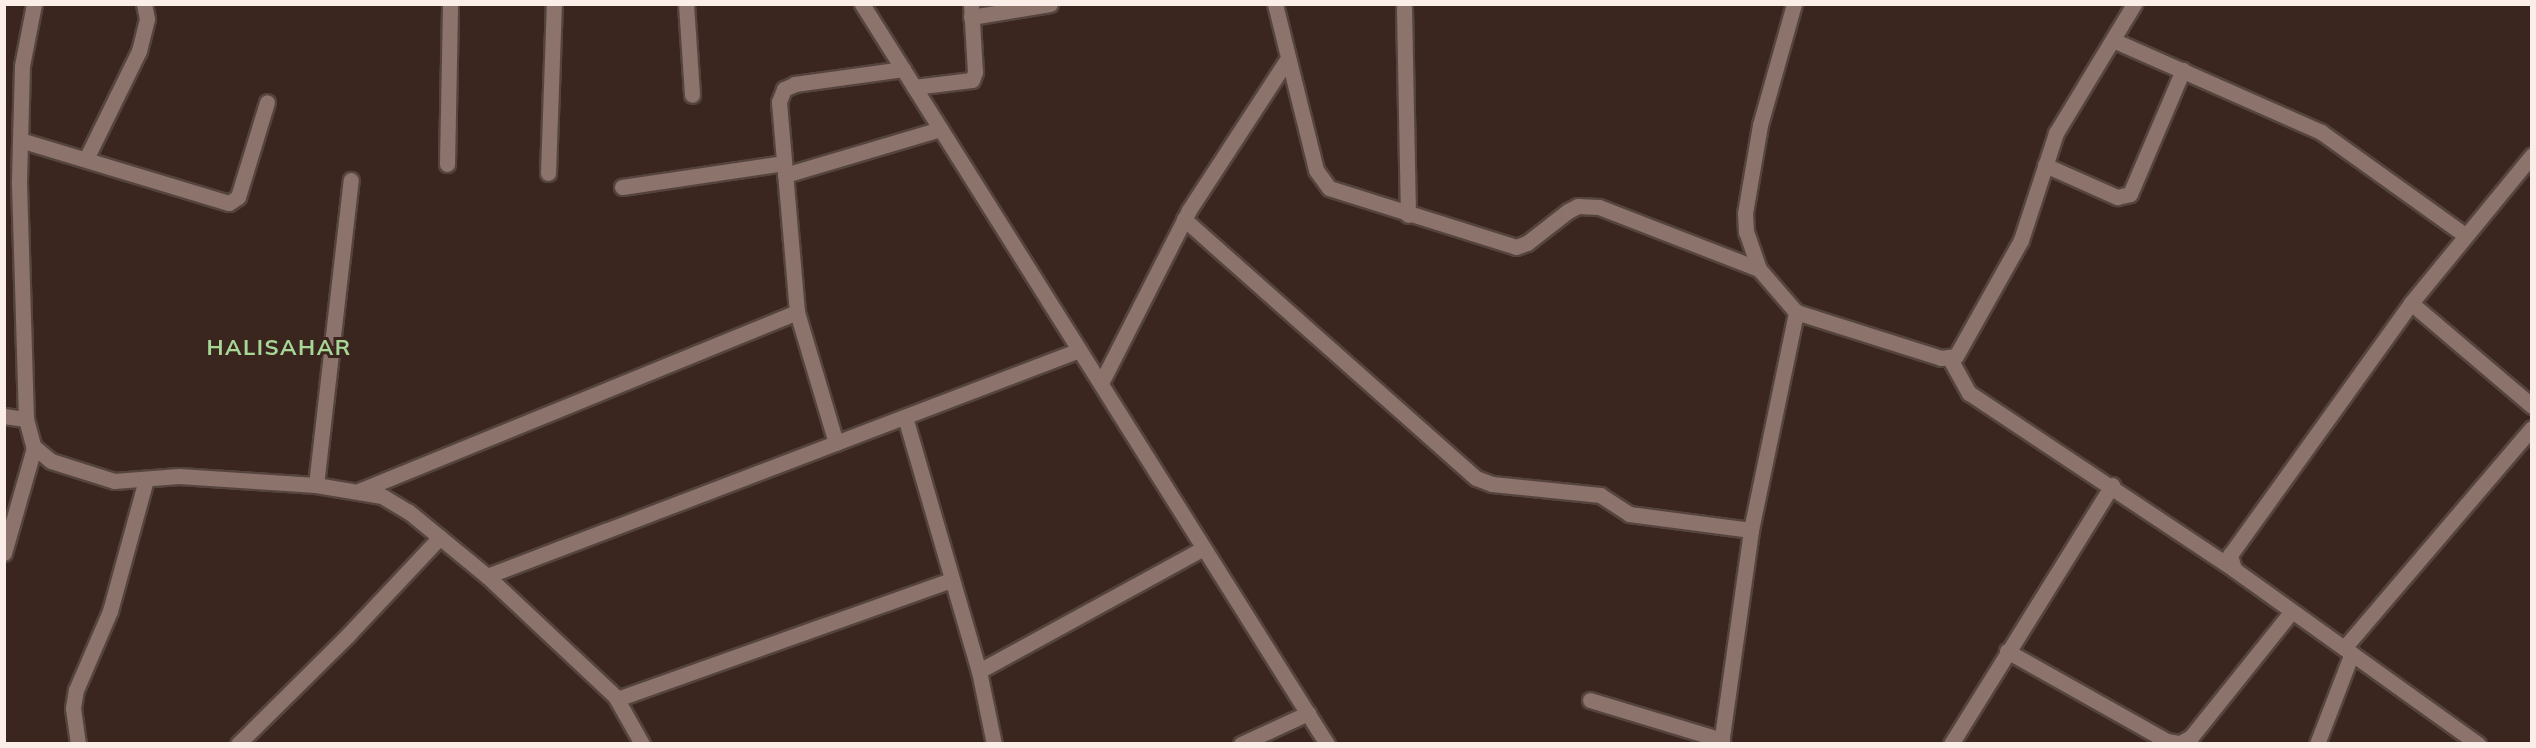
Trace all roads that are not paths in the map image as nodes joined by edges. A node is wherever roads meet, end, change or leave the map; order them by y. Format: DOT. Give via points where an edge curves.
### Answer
graph roads {
  1 [pos="34,4"];
  2 [pos="144,4"];
  3 [pos="450,4"];
  4 [pos="554,4"];
  5 [pos="686,4"];
  6 [pos="862,4"];
  7 [pos="1050,4"];
  8 [pos="1275,4"];
  9 [pos="1794,4"];
  10 [pos="2134,4"];
  11 [pos="1404,8"];
  12 [pos="971,11"];
  13 [pos="2115,41"];
  14 [pos="1288,58"];
  15 [pos="903,69"];
  16 [pos="2184,70"];
  17 [pos="914,87"];
  18 [pos="692,95"];
  19 [pos="267,102"];
  20 [pos="940,129"];
  21 [pos="20,140"];
  22 [pos="2532,155"];
  23 [pos="86,159"];
  24 [pos="447,164"];
  25 [pos="2045,165"];
  26 [pos="784,169"];
  27 [pos="548,173"];
  28 [pos="351,180"];
  29 [pos="622,187"];
  30 [pos="1408,215"];
  31 [pos="1185,219"];
  32 [pos="2465,235"];
  33 [pos="1759,269"];
  34 [pos="2411,303"];
  35 [pos="797,312"];
  36 [pos="1796,312"];
  37 [pos="1079,350"];
  38 [pos="1950,359"];
  39 [pos="1101,383"];
  40 [pos="2532,406"];
  41 [pos="4,416"];
  42 [pos="905,417"];
  43 [pos="26,419"];
  44 [pos="2532,428"];
  45 [pos="836,443"];
  46 [pos="34,448"];
  47 [pos="146,479"];
  48 [pos="316,485"];
  49 [pos="2112,485"];
  50 [pos="361,490"];
  51 [pos="1751,530"];
  52 [pos="440,537"];
  53 [pos="1204,548"];
  54 [pos="4,553"];
  55 [pos="2234,569"];
  56 [pos="487,576"];
  57 [pos="951,580"];
  58 [pos="2291,612"];
  59 [pos="2007,651"];
  60 [pos="2348,651"];
  61 [pos="979,671"];
  62 [pos="617,699"];
  63 [pos="1590,700"];
  64 [pos="1308,713"];
  65 [pos="246,740"];
  66 [pos="1722,742"];
  67 [pos="78,744"];
  68 [pos="642,744"];
  69 [pos="994,744"];
  70 [pos="1241,744"];
  71 [pos="1327,744"];
  72 [pos="1951,744"];
  73 [pos="2316,744"];
  74 [pos="2478,744"];
  1 -- 21 [label="street" via="22,66"];
  2 -- 23 [label="street" via="146,26 139,51"];
  3 -- 24 [label="street"];
  4 -- 27 [label="street"];
  5 -- 18 [label="street"];
  6 -- 15 [label="street"];
  7 -- 12 [label="street"];
  8 -- 14 [label="street"];
  9 -- 33 [label="street" via="1760,125 1745,213 1746,232"];
  10 -- 13 [label="street"];
  11 -- 30 [label="street"];
  12 -- 17 [label="street" via="975,72 972,80"];
  13 -- 16 [label="street"];
  13 -- 25 [label="street" via="2056,133"];
  14 -- 30 [label="street" via="1320,179 1338,193"];
  14 -- 31 [label="street"];
  15 -- 17 [label="street"];
  15 -- 26 [label="street" via="795,84 784,89 779,102"];
  16 -- 25 [label="street" via="2130,194 2117,197"];
  16 -- 32 [label="street" via="2321,132"];
  17 -- 20 [label="street"];
  19 -- 23 [label="street" via="238,197 229,203"];
  20 -- 26 [label="street"];
  20 -- 37 [label="street"];
  21 -- 23 [label="street"];
  21 -- 43 [label="street"];
  22 -- 32 [label="street"];
  25 -- 38 [label="street" via="2021,240 1959,352"];
  26 -- 29 [label="street"];
  26 -- 35 [label="street"];
  28 -- 48 [label="street"];
  30 -- 33 [label="street" via="1516,247 1568,211 1589,206"];
  31 -- 39 [label="street"];
  31 -- 51 [label="street" via="1476,478 1492,484 1600,495 1628,514"];
  32 -- 34 [label="street"];
  33 -- 36 [label="street"];
  34 -- 40 [label="street"];
  34 -- 55 [label="street" via="2233,548 2230,555"];
  35 -- 45 [label="street"];
  35 -- 50 [label="street"];
  36 -- 38 [label="street"];
  36 -- 51 [label="street"];
  37 -- 39 [label="street"];
  37 -- 42 [label="street"];
  38 -- 49 [label="street" via="1969,393"];
  39 -- 53 [label="street"];
  41 -- 43 [label="street"];
  42 -- 45 [label="street"];
  42 -- 57 [label="street"];
  43 -- 46 [label="street"];
  44 -- 60 [label="street"];
  45 -- 56 [label="street"];
  46 -- 47 [label="street" via="51,461 114,481"];
  46 -- 54 [label="street"];
  47 -- 48 [label="street" via="179,476"];
  47 -- 67 [label="street" via="110,611 76,690 73,708"];
  48 -- 50 [label="street"];
  49 -- 55 [label="street"];
  49 -- 59 [label="street"];
  50 -- 52 [label="street" via="395,502"];
  51 -- 66 [label="street"];
  52 -- 56 [label="street"];
  52 -- 65 [label="street"];
  53 -- 61 [label="street"];
  53 -- 64 [label="street"];
  55 -- 58 [label="street"];
  56 -- 62 [label="street"];
  57 -- 61 [label="street"];
  57 -- 62 [label="street"];
  58 -- 59 [label="street" via="2191,737 2180,743 2167,741"];
  58 -- 60 [label="street"];
  59 -- 72 [label="street"];
  60 -- 73 [label="street"];
  60 -- 74 [label="street"];
  61 -- 69 [label="street"];
  62 -- 68 [label="street"];
  63 -- 66 [label="street"];
  64 -- 70 [label="street"];
  64 -- 71 [label="street"];
}
